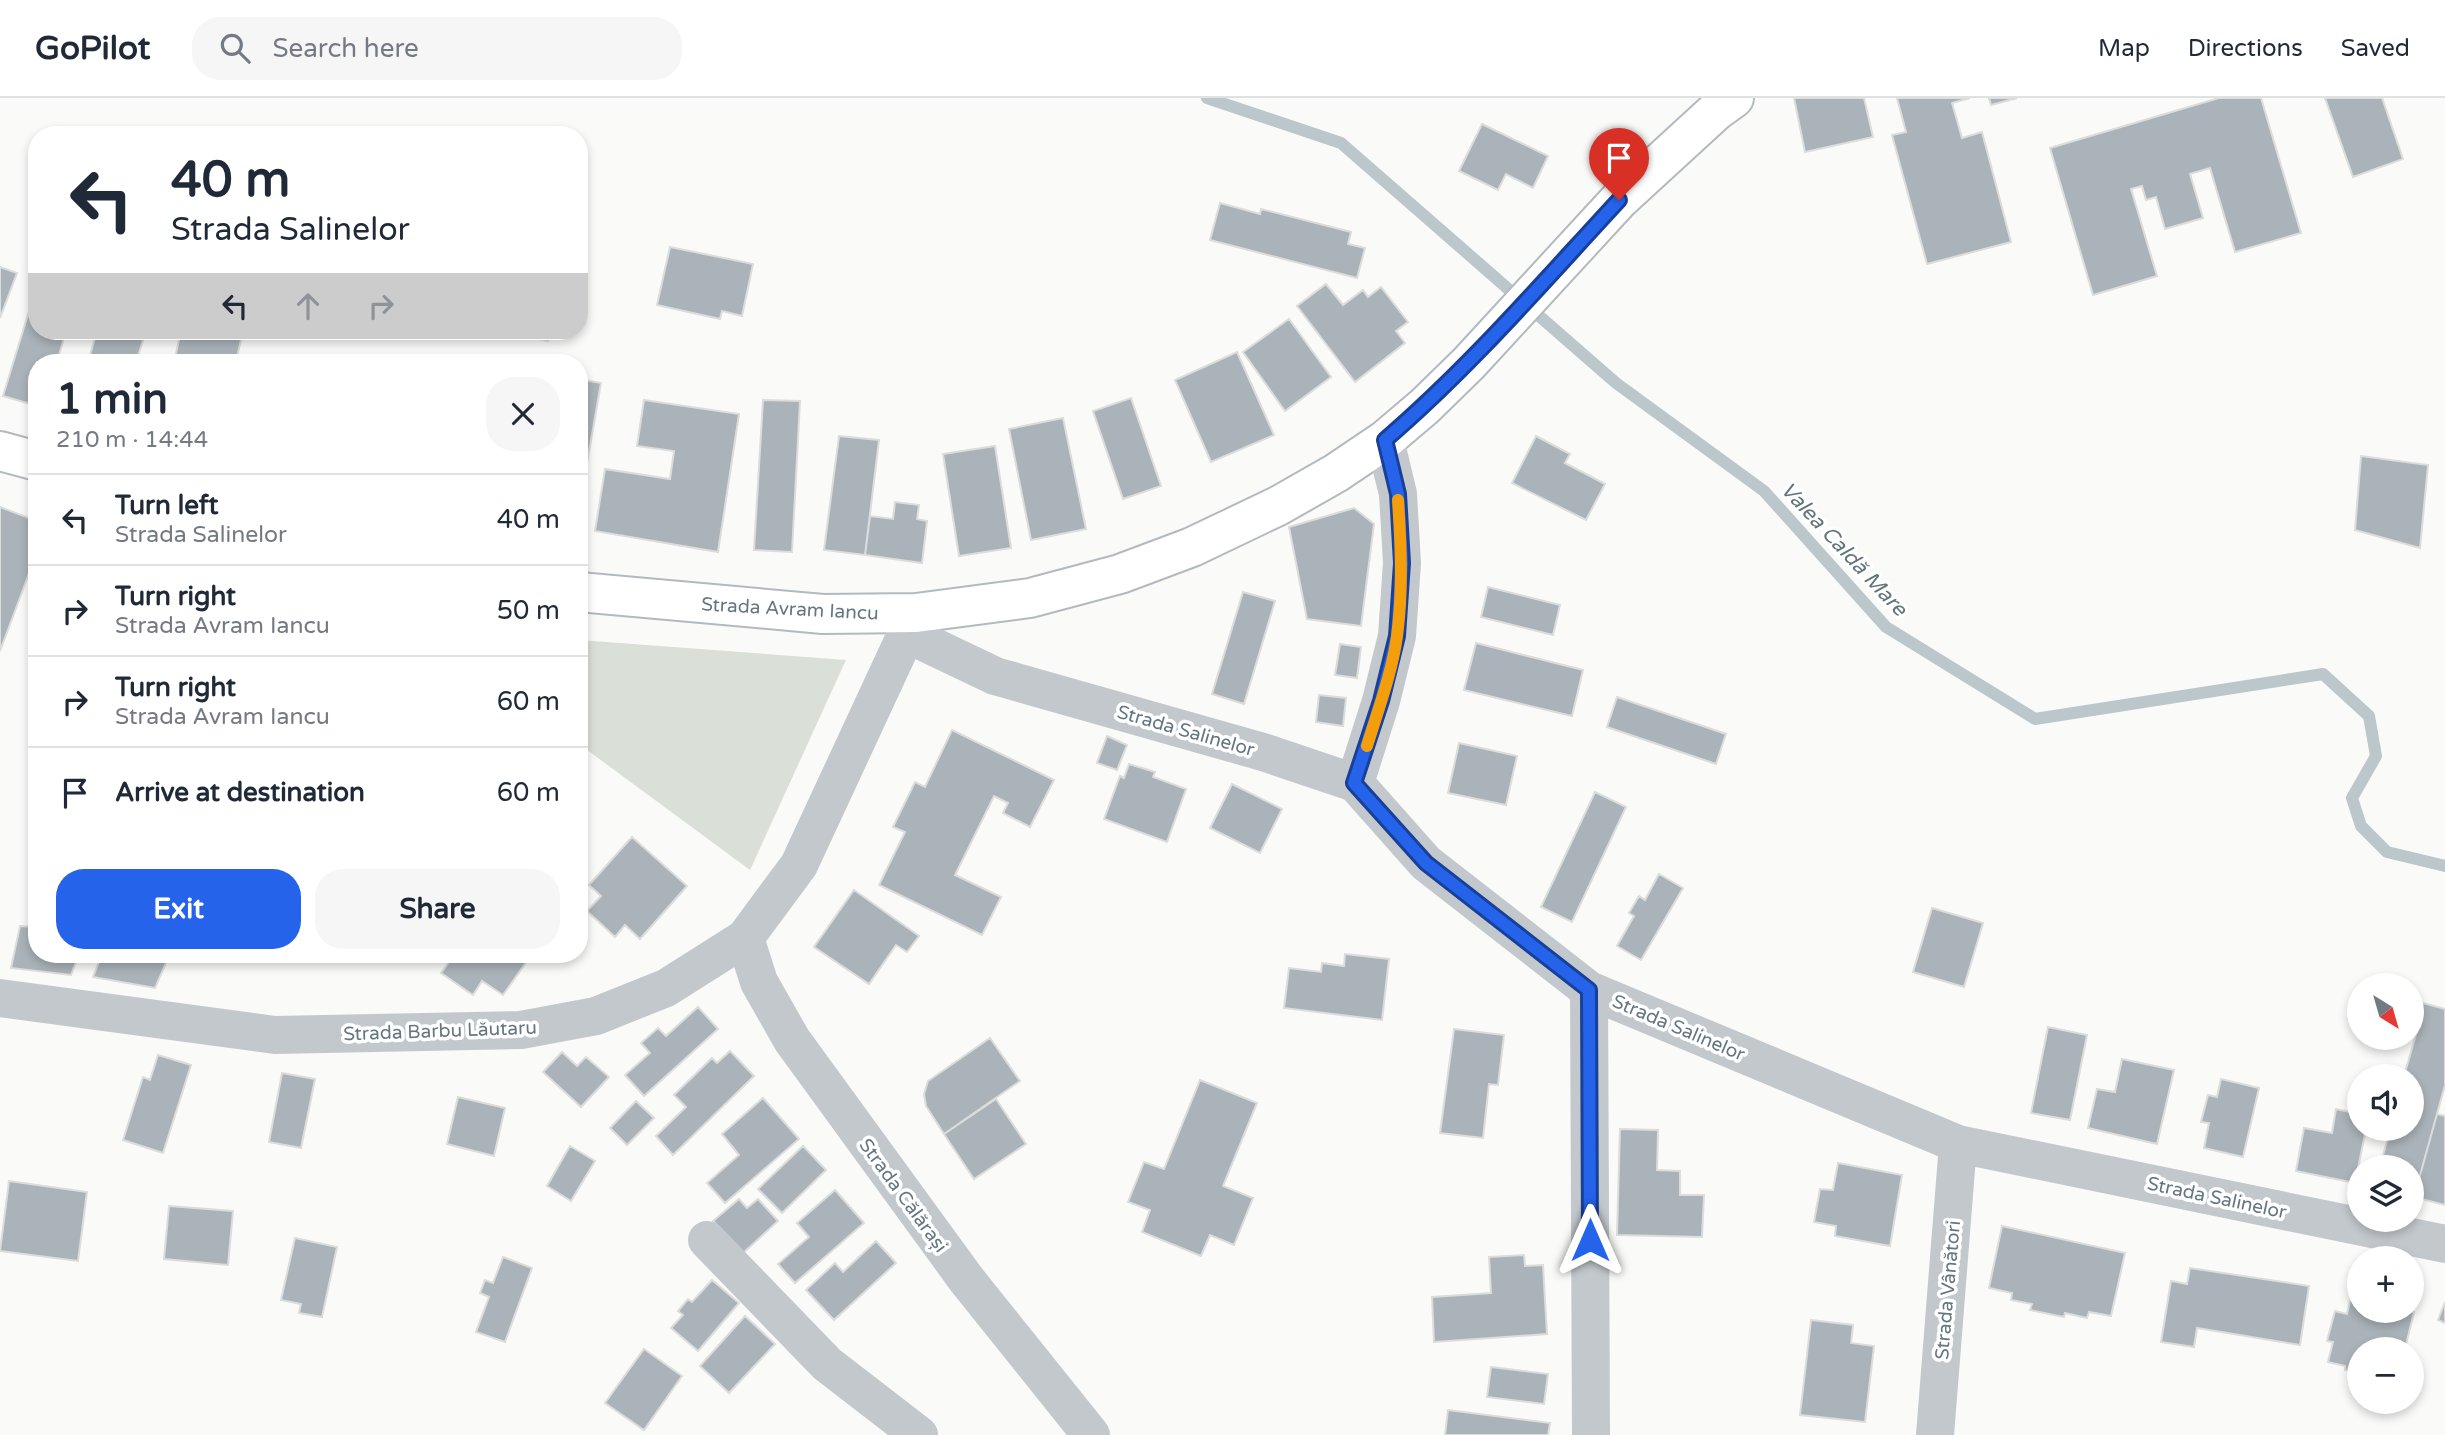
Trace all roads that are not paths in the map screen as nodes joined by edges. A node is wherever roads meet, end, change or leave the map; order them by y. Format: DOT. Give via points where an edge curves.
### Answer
graph roads {
  1 [pos="1699,98"];
  2 [pos="1734,98"];
  3 [pos="1619,200"];
  4 [pos="1385,440"];
  5 [pos="0,451"];
  6 [pos="28,459"];
  7 [pos="588,593"];
  8 [pos="911,624"];
  9 [pos="1354,783"];
  10 [pos="745,938"];
  11 [pos="1589,990"];
  12 [pos="0,998"];
  13 [pos="1958,1144"];
  14 [pos="707,1240"];
  15 [pos="2445,1244"];
  16 [pos="919,1435"];
  17 [pos="1091,1435"];
  18 [pos="1591,1435"];
  19 [pos="1935,1435"];
  1 -- 3 [label="main road"];
  2 -- 3 [label="main road"];
  3 -- 4 [label="main road, Strada Avram Iancu" via="1469,363"];
  4 -- 8 [label="main road, Strada Avram Iancu" via="1278,506 1192,547 1030,598"];
  4 -- 9 [label="street" via="1398,494 1402,563 1397,636"];
  5 -- 6 [label="main road"];
  7 -- 8 [label="main road, Strada Avram Iancu"];
  8 -- 9 [label="street, Strada Salinelor" via="995,676 1263,752"];
  8 -- 10 [label="street, Strada Barbu Lăutaru" via="799,865"];
  9 -- 11 [label="street, Strada Salinelor" via="1426,863"];
  10 -- 12 [label="street, Strada Barbu Lăutaru" via="666,988 596,1016 521,1030 275,1035"];
  10 -- 17 [label="street, Strada Călărași" via="759,982 792,1040 965,1279"];
  11 -- 13 [label="street, Strada Salinelor"];
  11 -- 18 [label="street"];
  13 -- 15 [label="street, Strada Salinelor"];
  13 -- 19 [label="street, Strada Vânători"];
  14 -- 16 [label="street" via="827,1364"];
}
